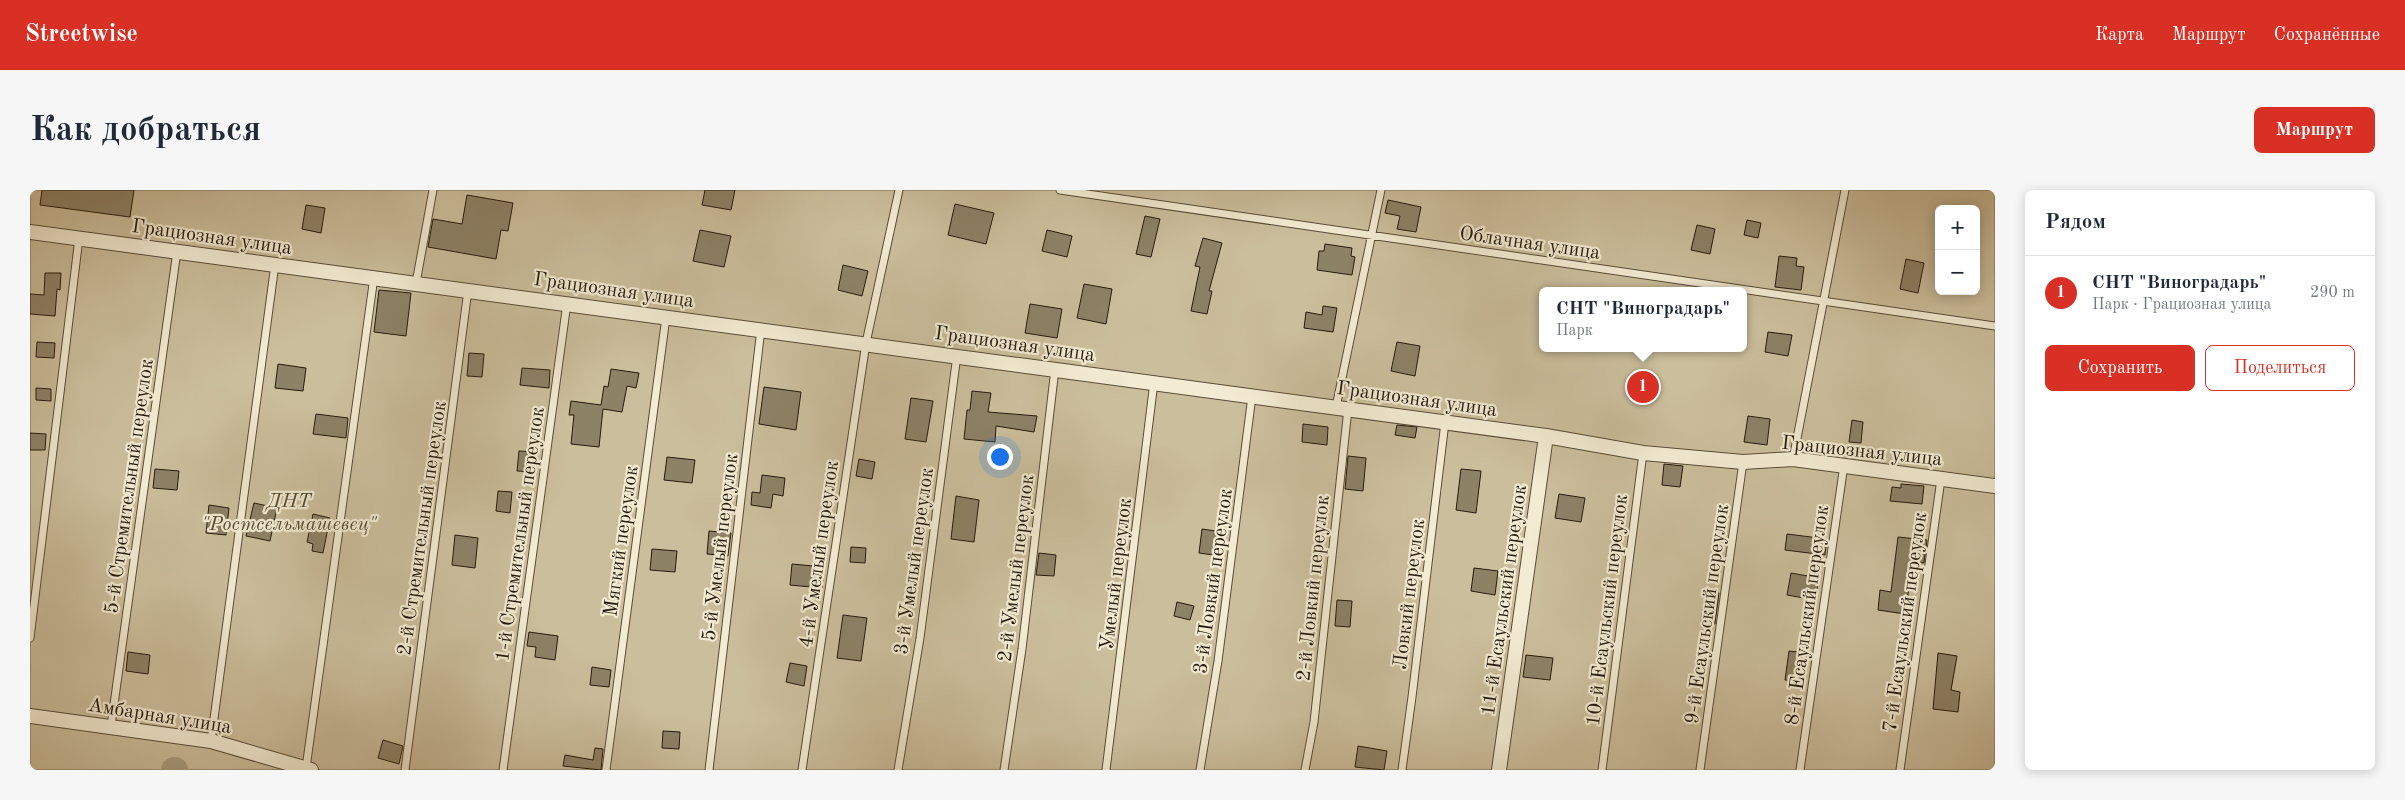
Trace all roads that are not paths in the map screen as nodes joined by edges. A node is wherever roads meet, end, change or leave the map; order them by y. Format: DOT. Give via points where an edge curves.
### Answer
graph roads {
  1 [pos="432,190"];
  2 [pos="899,190"];
  3 [pos="1060,190"];
  4 [pos="1381,190"];
  5 [pos="1845,190"];
  6 [pos="30,232"];
  7 [pos="1370,236"];
  8 [pos="79,238"];
  9 [pos="177,251"];
  10 [pos="275,264"];
  11 [pos="374,278"];
  12 [pos="416,283"];
  13 [pos="1719,287"];
  14 [pos="468,290"];
  15 [pos="1747,291"];
  16 [pos="1822,302"];
  17 [pos="567,303"];
  18 [pos="666,316"];
  19 [pos="1995,326"];
  20 [pos="760,329"];
  21 [pos="866,343"];
  22 [pos="957,355"];
  23 [pos="1055,369"];
  24 [pos="1154,382"];
  25 [pos="1252,396"];
  26 [pos="1342,408"];
  27 [pos="1445,422"];
  28 [pos="1546,436"];
  29 [pos="1643,453"];
  30 [pos="1793,459"];
  31 [pos="1744,462"];
  32 [pos="1844,465"];
  33 [pos="1941,479"];
  34 [pos="1995,486"];
  35 [pos="30,638"];
  36 [pos="30,716"];
  37 [pos="111,726"];
  38 [pos="211,741"];
  39 [pos="309,769"];
  40 [pos="405,770"];
  41 [pos="504,770"];
  42 [pos="606,770"];
  43 [pos="709,770"];
  44 [pos="802,770"];
  45 [pos="898,770"];
  46 [pos="1004,770"];
  47 [pos="1106,770"];
  48 [pos="1200,770"];
  49 [pos="1305,770"];
  50 [pos="1402,770"];
  51 [pos="1499,770"];
  52 [pos="1602,770"];
  53 [pos="1700,770"];
  54 [pos="1800,770"];
  55 [pos="1900,770"];
  1 -- 12 [label="lane"];
  2 -- 21 [label="lane, 4-й Умелый переулок"];
  3 -- 7 [label="lane, Облачная улица"];
  4 -- 7 [label="lane, 2-й Ловкий переулок"];
  5 -- 16 [label="lane"];
  6 -- 8 [label="street, Грациозная улица"];
  7 -- 13 [label="lane, Облачная улица"];
  7 -- 26 [label="lane, 2-й Ловкий переулок"];
  8 -- 9 [label="street, Грациозная улица"];
  8 -- 35 [label="lane"];
  9 -- 10 [label="street, Грациозная улица"];
  9 -- 37 [label="lane, 5-й Стремительный переулок"];
  10 -- 11 [label="street, Грациозная улица"];
  10 -- 38 [label="lane"];
  11 -- 12 [label="street, Грациозная улица"];
  11 -- 39 [label="lane"];
  12 -- 14 [label="street, Грациозная улица"];
  14 -- 17 [label="street, Грациозная улица"];
  14 -- 40 [label="lane, 2-й Стремительный переулок"];
  15 -- 16 [label="lane, Облачная улица"];
  16 -- 19 [label="lane, Облачная улица"];
  16 -- 30 [label="lane"];
  17 -- 18 [label="street, Грациозная улица"];
  17 -- 41 [label="lane, 1-й Стремительный переулок"];
  18 -- 20 [label="street, Грациозная улица"];
  18 -- 42 [label="lane, Мягкий переулок"];
  20 -- 21 [label="street, Грациозная улица"];
  20 -- 43 [label="lane, 5-й Умелый переулок"];
  21 -- 22 [label="street, Грациозная улица"];
  21 -- 44 [label="lane, 4-й Умелый переулок"];
  22 -- 23 [label="street, Грациозная улица"];
  22 -- 45 [label="lane, 3-й Умелый переулок" via="920,638"];
  23 -- 24 [label="street, Грациозная улица"];
  23 -- 46 [label="lane, 2-й Умелый переулок" via="1022,649"];
  24 -- 25 [label="street, Грациозная улица"];
  24 -- 47 [label="lane, Умелый переулок"];
  25 -- 26 [label="street, Грациозная улица"];
  25 -- 48 [label="lane, 3-й Ловкий переулок" via="1218,661"];
  26 -- 27 [label="street, Грациозная улица"];
  26 -- 49 [label="lane, 2-й Ловкий переулок" via="1314,722"];
  27 -- 28 [label="street, Грациозная улица"];
  27 -- 50 [label="lane, Ловкий переулок"];
  28 -- 29 [label="street, Грациозная улица"];
  28 -- 51 [label="street, 11-й Есаульский переулок"];
  29 -- 31 [label="street, Грациозная улица"];
  29 -- 52 [label="lane, 10-й Есаульский переулок"];
  30 -- 31 [label="street, Грациозная улица"];
  30 -- 32 [label="street, Грациозная улица"];
  31 -- 53 [label="lane, 9-й Есаульский переулок"];
  32 -- 33 [label="street, Грациозная улица"];
  32 -- 54 [label="lane, 8-й Есаульский переулок"];
  33 -- 34 [label="street, Грациозная улица"];
  33 -- 55 [label="lane, 7-й Есаульский переулок"];
  36 -- 37 [label="street, Амбарная улица"];
  37 -- 38 [label="street, Амбарная улица"];
  38 -- 39 [label="street, Амбарная улица"];
}
